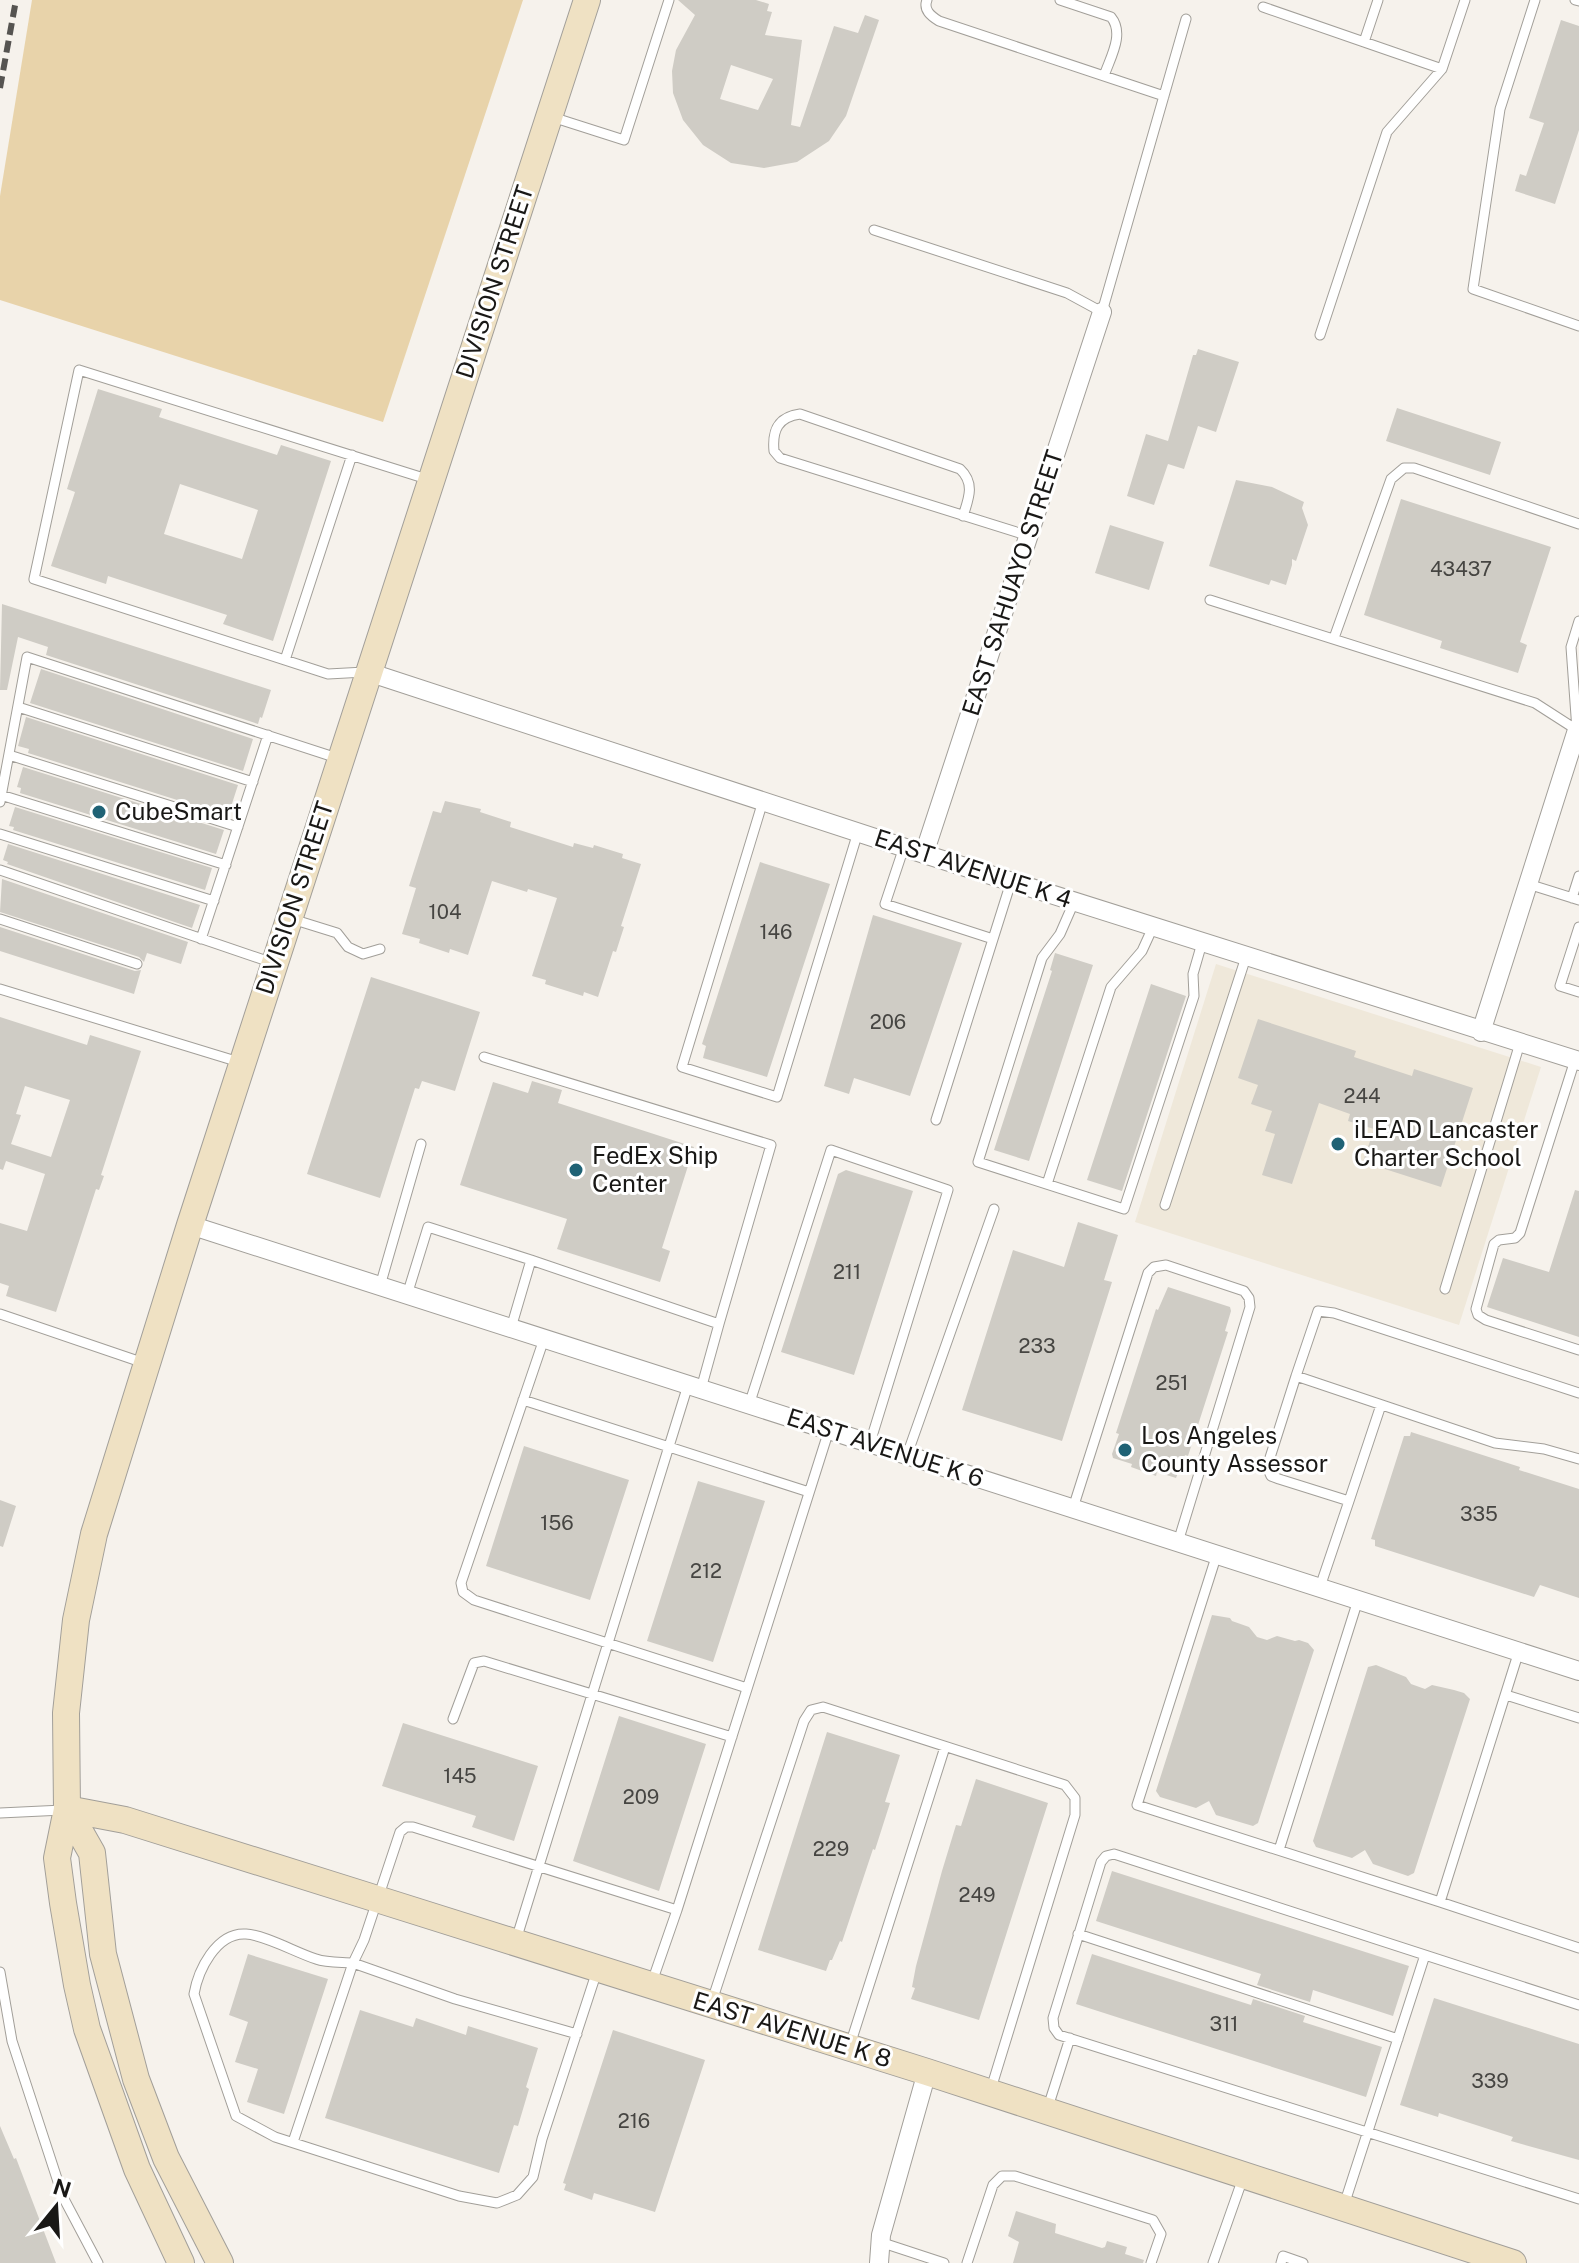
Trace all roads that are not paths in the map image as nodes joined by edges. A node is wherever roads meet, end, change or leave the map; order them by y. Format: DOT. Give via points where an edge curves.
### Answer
graph roads {
  1 [pos="587,0"];
  2 [pos="669,0"];
  3 [pos="927,0"];
  4 [pos="1060,0"];
  5 [pos="1378,0"];
  6 [pos="1465,0"];
  7 [pos="1535,0"];
  8 [pos="1263,7"];
  9 [pos="1186,19"];
  10 [pos="1364,42"];
  11 [pos="1442,69"];
  12 [pos="1104,76"];
  13 [pos="1164,96"];
  14 [pos="549,116"];
  15 [pos="874,230"];
  16 [pos="1102,312"];
  17 [pos="1579,326"];
  18 [pos="1320,335"];
  19 [pos="352,455"];
  20 [pos="430,480"];
  21 [pos="963,516"];
  22 [pos="1579,524"];
  23 [pos="1029,536"];
  24 [pos="1210,600"];
  25 [pos="1579,621"];
  26 [pos="1334,638"];
  27 [pos="285,660"];
  28 [pos="368,672"];
  29 [pos="18,707"];
  30 [pos="1577,730"];
  31 [pos="268,735"];
  32 [pos="9,755"];
  33 [pos="340,759"];
  34 [pos="1572,775"];
  35 [pos="253,782"];
  36 [pos="1,799"];
  37 [pos="763,801"];
  38 [pos="238,827"];
  39 [pos="858,832"];
  40 [pos="0,834"];
  41 [pos="904,847"];
  42 [pos="924,854"];
  43 [pos="226,865"];
  44 [pos="0,870"];
  45 [pos="1579,876"];
  46 [pos="1011,882"];
  47 [pos="1528,884"];
  48 [pos="1576,899"];
  49 [pos="214,901"];
  50 [pos="1074,902"];
  51 [pos="289,918"];
  52 [pos="0,919"];
  53 [pos="1153,927"];
  54 [pos="1579,927"];
  55 [pos="201,939"];
  56 [pos="993,939"];
  57 [pos="1202,943"];
  58 [pos="380,949"];
  59 [pos="1246,957"];
  60 [pos="274,963"];
  61 [pos="137,964"];
  62 [pos="0,989"];
  63 [pos="1579,992"];
  64 [pos="1481,1032"];
  65 [pos="1520,1043"];
  66 [pos="484,1057"];
  67 [pos="1577,1061"];
  68 [pos="242,1063"];
  69 [pos="936,1120"];
  70 [pos="421,1144"];
  71 [pos="1047,1184"];
  72 [pos="1165,1205"];
  73 [pos="994,1209"];
  74 [pos="190,1225"];
  75 [pos="531,1260"];
  76 [pos="380,1286"];
  77 [pos="1445,1289"];
  78 [pos="407,1295"];
  79 [pos="0,1314"];
  80 [pos="719,1324"];
  81 [pos="511,1328"];
  82 [pos="544,1339"];
  83 [pos="1579,1350"];
  84 [pos="147,1364"];
  85 [pos="1296,1376"];
  86 [pos="694,1387"];
  87 [pos="1579,1393"];
  88 [pos="523,1400"];
  89 [pos="749,1405"];
  90 [pos="1381,1405"];
  91 [pos="829,1430"];
  92 [pos="870,1443"];
  93 [pos="668,1448"];
  94 [pos="907,1455"];
  95 [pos="1579,1459"];
  96 [pos="809,1492"];
  97 [pos="1349,1501"];
  98 [pos="1073,1508"];
  99 [pos="1178,1542"];
  100 [pos="1217,1554"];
  101 [pos="1320,1587"];
  102 [pos="1358,1600"];
  103 [pos="608,1642"];
  104 [pos="1519,1651"];
  105 [pos="1579,1671"];
  106 [pos="747,1688"];
  107 [pos="593,1693"];
  108 [pos="1506,1695"];
  109 [pos="1579,1718"];
  110 [pos="453,1719"];
  111 [pos="732,1737"];
  112 [pos="945,1747"];
  113 [pos="67,1809"];
  114 [pos="0,1813"];
  115 [pos="1279,1850"];
  116 [pos="539,1867"];
  117 [pos="377,1899"];
  118 [pos="1440,1902"];
  119 [pos="677,1910"];
  120 [pos="1078,1934"];
  121 [pos="515,1943"];
  122 [pos="1579,1948"];
  123 [pos="1425,1955"];
  124 [pos="353,1963"];
  125 [pos="598,1968"];
  126 [pos="0,1972"];
  127 [pos="651,1985"];
  128 [pos="1,1987"];
  129 [pos="711,2004"];
  130 [pos="1579,2005"];
  131 [pos="577,2034"];
  132 [pos="1070,2038"];
  133 [pos="1398,2039"];
  134 [pos="849,2048"];
  135 [pos="927,2072"];
  136 [pos="989,2093"];
  137 [pos="1046,2112"];
  138 [pos="1367,2134"];
  139 [pos="293,2142"];
  140 [pos="1245,2174"];
  141 [pos="1579,2199"];
  142 [pos="1343,2208"];
  143 [pos="880,2242"];
  144 [pos="1478,2258"];
  145 [pos="98,2263"];
  146 [pos="181,2263"];
  147 [pos="220,2263"];
  148 [pos="879,2263"];
  149 [pos="944,2263"];
  150 [pos="967,2263"];
  151 [pos="1151,2263"];
  152 [pos="1213,2263"];
  153 [pos="1281,2263"];
  154 [pos="1303,2263"];
  155 [pos="1513,2263"];
  1 -- 14 [label="main road, DIVISION STREET"];
  2 -- 14 [label="lane" via="624,140"];
  3 -- 12 [label="lane" via="928,14 939,21"];
  4 -- 12 [label="lane" via="1116,21 1117,39"];
  5 -- 10 [label="lane"];
  6 -- 11 [label="lane"];
  7 -- 17 [label="lane" via="1500,109 1473,289"];
  8 -- 10 [label="lane"];
  9 -- 13 [label="lane"];
  10 -- 11 [label="lane"];
  11 -- 18 [label="lane" via="1387,132"];
  12 -- 13 [label="lane"];
  13 -- 16 [label="lane"];
  14 -- 20 [label="main road, DIVISION STREET"];
  15 -- 16 [label="lane" via="1067,293"];
  16 -- 23 [label="street, EAST SAHUAYO STREET"];
  19 -- 20 [label="lane"];
  19 -- 27 [label="lane"];
  19 -- 27 [label="lane" via="79,370 34,579"];
  20 -- 28 [label="main road, DIVISION STREET"];
  21 -- 21 [label="lane" via="780,458 774,451 777,426 781,419 800,414 960,469 971,485"];
  21 -- 23 [label="lane"];
  22 -- 26 [label="lane" via="1414,468 1398,471"];
  23 -- 42 [label="street, EAST SAHUAYO STREET"];
  24 -- 26 [label="lane"];
  25 -- 30 [label="lane" via="1571,647"];
  26 -- 30 [label="lane" via="1535,703"];
  27 -- 28 [label="lane" via="328,674"];
  28 -- 33 [label="main road, DIVISION STREET"];
  28 -- 37 [label="street, EAST AVENUE K 4"];
  29 -- 31 [label="lane" via="27,657"];
  29 -- 32 [label="lane"];
  29 -- 35 [label="lane"];
  30 -- 34 [label="street"];
  31 -- 33 [label="lane"];
  31 -- 35 [label="lane"];
  32 -- 36 [label="lane"];
  32 -- 38 [label="lane"];
  33 -- 51 [label="main road, DIVISION STREET"];
  34 -- 47 [label="street"];
  35 -- 38 [label="lane"];
  36 -- 43 [label="lane"];
  37 -- 39 [label="street, EAST AVENUE K 4"];
  37 -- 39 [label="lane" via="682,1067 777,1097"];
  38 -- 43 [label="lane"];
  39 -- 41 [label="street, EAST AVENUE K 4"];
  40 -- 49 [label="lane"];
  41 -- 42 [label="street, EAST AVENUE K 4"];
  41 -- 56 [label="lane" via="885,904"];
  42 -- 46 [label="street, EAST AVENUE K 4"];
  43 -- 49 [label="lane"];
  44 -- 55 [label="lane"];
  45 -- 48 [label="lane"];
  46 -- 50 [label="street, EAST AVENUE K 4"];
  46 -- 56 [label="lane"];
  47 -- 48 [label="lane"];
  47 -- 64 [label="street"];
  49 -- 55 [label="lane"];
  50 -- 53 [label="street, EAST AVENUE K 4"];
  50 -- 71 [label="lane" via="1042,958 978,1162"];
  51 -- 58 [label="lane" via="337,933 363,954"];
  51 -- 60 [label="main road, DIVISION STREET"];
  52 -- 61 [label="lane"];
  53 -- 57 [label="street, EAST AVENUE K 4"];
  53 -- 71 [label="lane" via="1142,951 1111,987"];
  54 -- 63 [label="lane" via="1560,986"];
  55 -- 60 [label="lane"];
  56 -- 69 [label="lane"];
  57 -- 59 [label="street, EAST AVENUE K 4"];
  57 -- 71 [label="lane" via="1193,974 1194,996 1124,1209"];
  59 -- 64 [label="street, EAST AVENUE K 4"];
  59 -- 72 [label="lane"];
  60 -- 68 [label="main road, DIVISION STREET"];
  62 -- 68 [label="lane"];
  64 -- 65 [label="street, EAST AVENUE K 4"];
  65 -- 67 [label="street, EAST AVENUE K 4"];
  65 -- 77 [label="lane"];
  66 -- 80 [label="lane" via="771,1145"];
  67 -- 83 [label="lane" via="1520,1233 1494,1244 1476,1309 1486,1320"];
  68 -- 74 [label="main road, DIVISION STREET"];
  70 -- 76 [label="lane"];
  73 -- 94 [label="lane"];
  74 -- 76 [label="street, EAST AVENUE K 6"];
  74 -- 84 [label="main road, DIVISION STREET"];
  75 -- 78 [label="lane" via="428,1227"];
  75 -- 80 [label="lane"];
  75 -- 81 [label="lane"];
  76 -- 78 [label="street, EAST AVENUE K 6"];
  78 -- 81 [label="street, EAST AVENUE K 6"];
  79 -- 84 [label="lane"];
  80 -- 86 [label="lane"];
  81 -- 82 [label="street, EAST AVENUE K 6"];
  82 -- 86 [label="street, EAST AVENUE K 6"];
  82 -- 88 [label="lane"];
  84 -- 113 [label="main road, DIVISION STREET" via="94,1534 76,1620 66,1713"];
  85 -- 87 [label="lane" via="1318,1311"];
  85 -- 90 [label="lane"];
  85 -- 97 [label="lane" via="1267,1467 1271,1476"];
  86 -- 89 [label="street, EAST AVENUE K 6"];
  86 -- 93 [label="lane"];
  88 -- 93 [label="lane"];
  88 -- 103 [label="lane" via="461,1583 463,1592"];
  89 -- 91 [label="street, EAST AVENUE K 6"];
  89 -- 92 [label="lane" via="831,1150 948,1190"];
  90 -- 95 [label="lane" via="1495,1443"];
  90 -- 97 [label="lane"];
  91 -- 92 [label="street, EAST AVENUE K 6"];
  91 -- 96 [label="lane"];
  92 -- 94 [label="street, EAST AVENUE K 6"];
  93 -- 96 [label="lane"];
  93 -- 103 [label="lane"];
  94 -- 98 [label="street, EAST AVENUE K 6"];
  96 -- 106 [label="lane"];
  97 -- 101 [label="lane"];
  98 -- 99 [label="street, EAST AVENUE K 6"];
  98 -- 99 [label="lane" via="1148,1273 1166,1265 1244,1291 1250,1307"];
  99 -- 100 [label="street, EAST AVENUE K 6"];
  100 -- 101 [label="street, EAST AVENUE K 6"];
  100 -- 115 [label="lane" via="1137,1805"];
  101 -- 102 [label="street, EAST AVENUE K 6"];
  102 -- 104 [label="street, EAST AVENUE K 6"];
  102 -- 115 [label="lane"];
  103 -- 106 [label="lane"];
  103 -- 107 [label="lane"];
  104 -- 105 [label="street, EAST AVENUE K 6"];
  104 -- 108 [label="lane"];
  106 -- 111 [label="lane"];
  107 -- 110 [label="lane" via="484,1661 469,1671"];
  107 -- 111 [label="lane"];
  107 -- 116 [label="lane"];
  108 -- 109 [label="lane"];
  108 -- 118 [label="lane"];
  111 -- 119 [label="lane"];
  112 -- 129 [label="lane" via="823,1707 811,1710"];
  112 -- 134 [label="lane"];
  112 -- 136 [label="lane" via="1065,1785 1075,1798 1075,1815"];
  113 -- 114 [label="lane"];
  113 -- 117 [label="main road, EAST AVENUE K 8" via="125,1820"];
  113 -- 146 [label="main road, DIVISION STREET" via="57,1858 87,2029 137,2169"];
  113 -- 147 [label="main road" via="92,1853 103,1954 136,2079 166,2158"];
  115 -- 118 [label="lane"];
  116 -- 117 [label="lane" via="406,1827"];
  116 -- 119 [label="lane"];
  116 -- 121 [label="lane"];
  117 -- 121 [label="main road, EAST AVENUE K 8"];
  117 -- 124 [label="lane"];
  118 -- 122 [label="lane"];
  119 -- 127 [label="lane"];
  120 -- 123 [label="lane" via="1101,1862 1114,1854"];
  120 -- 132 [label="lane" via="1053,2018 1059,2035"];
  120 -- 133 [label="lane"];
  121 -- 125 [label="main road, EAST AVENUE K 8"];
  123 -- 130 [label="lane"];
  123 -- 133 [label="lane"];
  124 -- 131 [label="lane"];
  124 -- 139 [label="lane"];
  124 -- 139 [label="lane" via="319,1960 245,1934 225,1940 197,1974 194,1994 236,2116"];
  125 -- 127 [label="main road, EAST AVENUE K 8"];
  125 -- 131 [label="lane"];
  126 -- 128 [label="lane"];
  127 -- 129 [label="main road, EAST AVENUE K 8"];
  128 -- 145 [label="lane" via="12,2041 63,2197"];
  129 -- 134 [label="main road, EAST AVENUE K 8"];
  131 -- 139 [label="lane" via="533,2177 517,2195 497,2203 459,2196"];
  132 -- 137 [label="lane"];
  132 -- 138 [label="lane"];
  133 -- 138 [label="lane"];
  134 -- 135 [label="main road, EAST AVENUE K 8"];
  135 -- 136 [label="main road, EAST AVENUE K 8"];
  135 -- 143 [label="street"];
  136 -- 137 [label="main road, EAST AVENUE K 8"];
  137 -- 140 [label="main road, EAST AVENUE K 8"];
  138 -- 141 [label="lane"];
  138 -- 142 [label="lane"];
  140 -- 142 [label="main road, EAST AVENUE K 8"];
  140 -- 152 [label="lane"];
  142 -- 144 [label="main road, EAST AVENUE K 8"];
  143 -- 148 [label="street"];
  143 -- 149 [label="lane"];
  144 -- 155 [label="main road, EAST AVENUE K 8"];
  150 -- 151 [label="lane" via="993,2185 1002,2176 1153,2220 1161,2234"];
  153 -- 154 [label="lane" via="1283,2256"];
}
